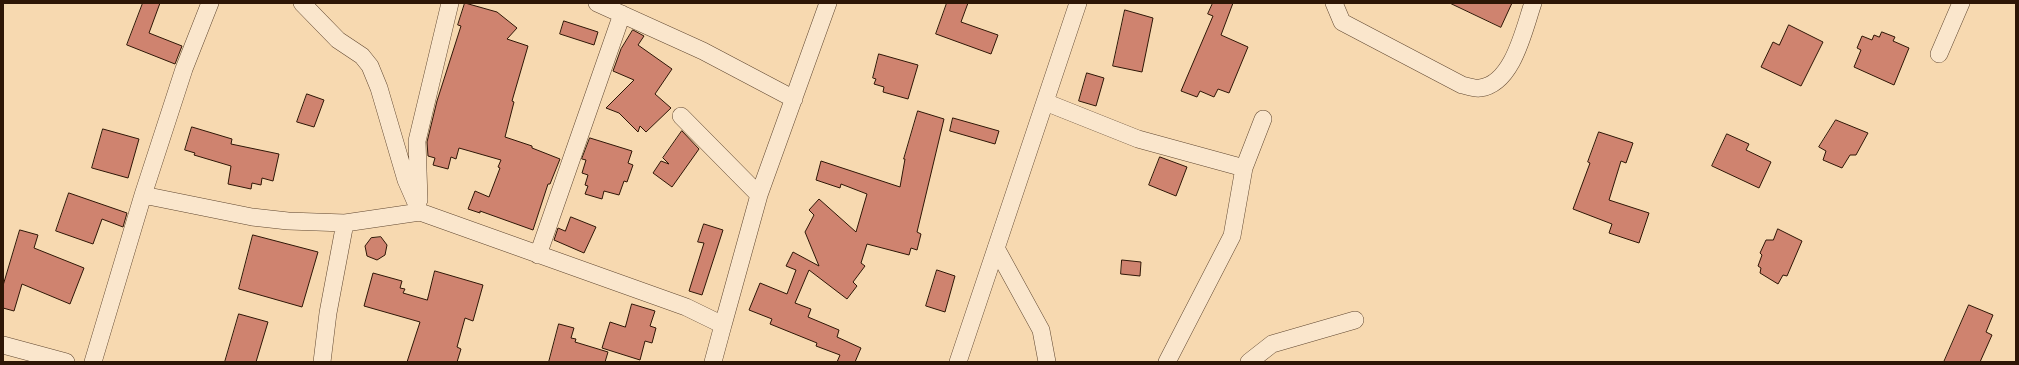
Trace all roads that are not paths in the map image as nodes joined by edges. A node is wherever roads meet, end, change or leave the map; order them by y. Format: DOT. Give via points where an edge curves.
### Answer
graph roads {
  1 [pos="210,3"];
  2 [pos="302,3"];
  3 [pos="450,3"];
  4 [pos="597,3"];
  5 [pos="828,3"];
  6 [pos="1078,3"];
  7 [pos="1334,3"];
  8 [pos="1533,3"];
  9 [pos="1961,3"];
  10 [pos="622,14"];
  11 [pos="1939,54"];
  12 [pos="794,98"];
  13 [pos="1045,102"];
  14 [pos="681,116"];
  15 [pos="1263,119"];
  16 [pos="1244,168"];
  17 [pos="143,195"];
  18 [pos="759,195"];
  19 [pos="420,212"];
  20 [pos="345,223"];
  21 [pos="996,248"];
  22 [pos="538,255"];
  23 [pos="1355,320"];
  24 [pos="723,325"];
  25 [pos="3,345"];
  26 [pos="26,357"];
  27 [pos="66,362"];
  28 [pos="93,362"];
  29 [pos="322,362"];
  30 [pos="713,362"];
  31 [pos="958,362"];
  32 [pos="1047,362"];
  33 [pos="1167,362"];
  34 [pos="1249,362"];
  1 -- 17 [label="street" via="184,69"];
  2 -- 19 [label="street" via="338,40 362,56 370,66 406,180"];
  3 -- 19 [label="street" via="417,141"];
  4 -- 10 [label="street"];
  5 -- 12 [label="street"];
  6 -- 13 [label="street"];
  7 -- 8 [label="street" via="1342,22 1462,85 1480,88 1499,80 1511,66"];
  9 -- 11 [label="street"];
  10 -- 12 [label="street" via="703,51"];
  10 -- 22 [label="street"];
  12 -- 18 [label="street"];
  13 -- 16 [label="street" via="1138,139"];
  13 -- 21 [label="street"];
  14 -- 18 [label="street"];
  15 -- 16 [label="street"];
  16 -- 33 [label="street" via="1232,236"];
  17 -- 20 [label="street" via="288,221"];
  17 -- 28 [label="street"];
  18 -- 24 [label="street"];
  19 -- 20 [label="street"];
  19 -- 22 [label="street"];
  20 -- 29 [label="street"];
  21 -- 31 [label="street"];
  21 -- 32 [label="street" via="1041,330"];
  22 -- 24 [label="street" via="686,307"];
  23 -- 34 [label="street" via="1272,344"];
  24 -- 30 [label="street"];
  25 -- 26 [label="street"];
  26 -- 27 [label="street"];
}
